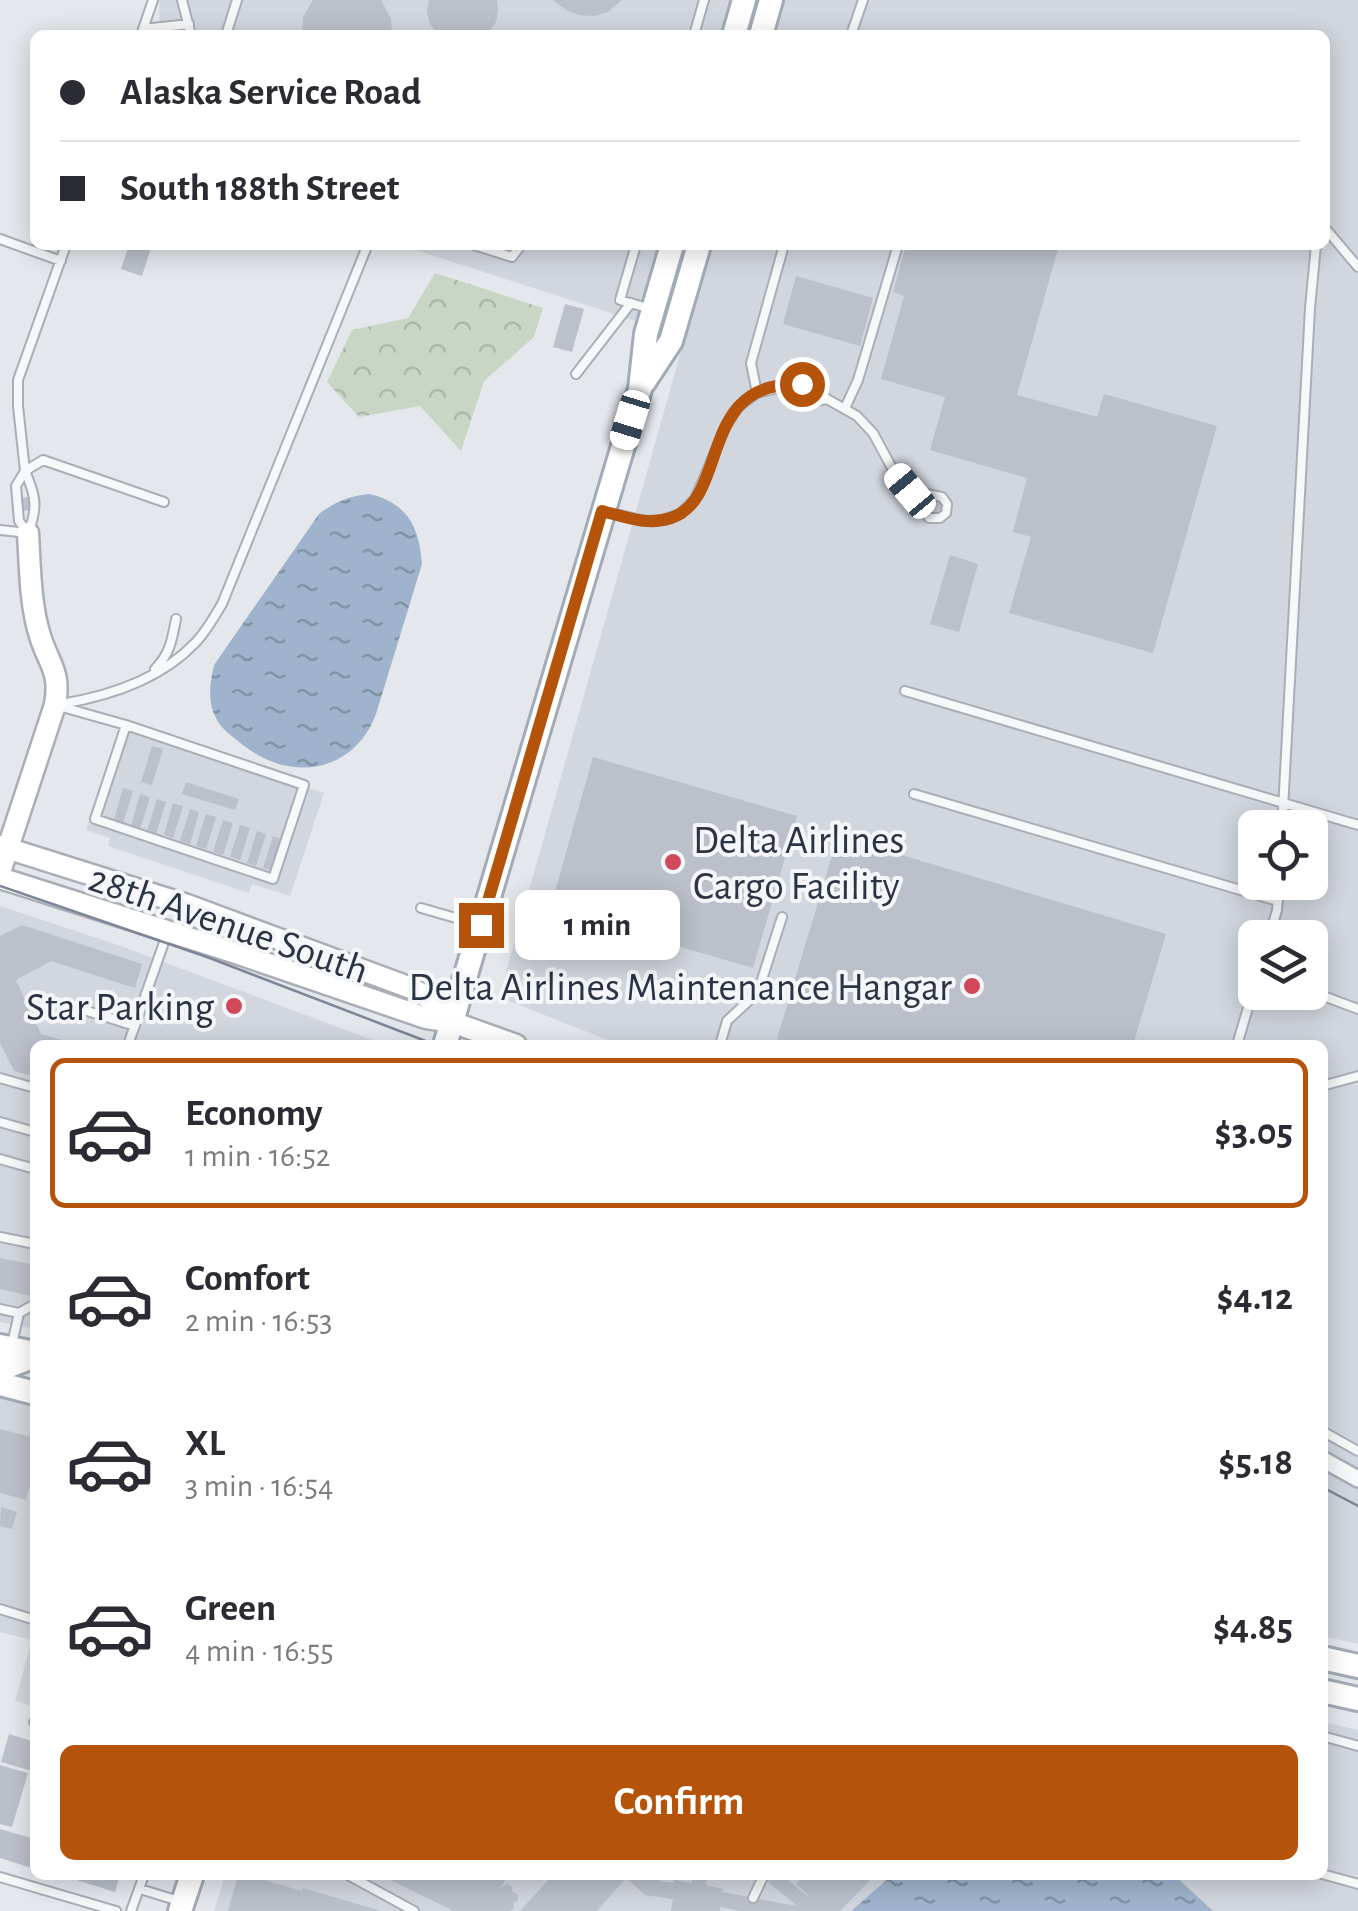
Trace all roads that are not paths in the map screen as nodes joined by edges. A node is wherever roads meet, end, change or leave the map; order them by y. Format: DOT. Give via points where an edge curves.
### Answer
graph roads {
  1 [pos="153,0"];
  2 [pos="182,0"];
  3 [pos="237,0"];
  4 [pos="704,0"];
  5 [pos="744,0"];
  6 [pos="772,0"];
  7 [pos="864,0"];
  8 [pos="188,24"];
  9 [pos="143,30"];
  10 [pos="154,30"];
  11 [pos="190,30"];
  12 [pos="228,30"];
  13 [pos="695,30"];
  14 [pos="735,30"];
  15 [pos="763,30"];
  16 [pos="853,30"];
  17 [pos="1330,234"];
  18 [pos="0,238"];
  19 [pos="30,250"];
  20 [pos="31,250"];
  21 [pos="64,250"];
  22 [pos="366,250"];
  23 [pos="490,250"];
  24 [pos="517,250"];
  25 [pos="635,250"];
  26 [pos="670,250"];
  27 [pos="698,250"];
  28 [pos="783,250"];
  29 [pos="897,250"];
  30 [pos="1316,250"];
  31 [pos="60,261"];
  32 [pos="1358,267"];
  33 [pos="642,306"];
  34 [pos="576,374"];
  35 [pos="640,389"];
  36 [pos="773,389"];
  37 [pos="757,393"];
  38 [pos="827,398"];
  39 [pos="845,408"];
  40 [pos="26,471"];
  41 [pos="910,491"];
  42 [pos="164,502"];
  43 [pos="602,511"];
  44 [pos="0,530"];
  45 [pos="28,534"];
  46 [pos="176,619"];
  47 [pos="148,676"];
  48 [pos="905,691"];
  49 [pos="55,704"];
  50 [pos="126,725"];
  51 [pos="914,794"];
  52 [pos="1284,803"];
  53 [pos="1283,810"];
  54 [pos="1358,825"];
  55 [pos="4,847"];
  56 [pos="0,875"];
  57 [pos="1278,901"];
  58 [pos="421,908"];
  59 [pos="782,917"];
  60 [pos="1273,920"];
  61 [pos="481,925"];
  62 [pos="168,931"];
  63 [pos="1328,997"];
  64 [pos="65,1004"];
  65 [pos="1358,1009"];
  66 [pos="1247,1010"];
  67 [pos="452,1022"];
  68 [pos="135,1026"];
  69 [pos="130,1040"];
  70 [pos="447,1040"];
  71 [pos="502,1040"];
  72 [pos="722,1040"];
  73 [pos="1238,1040"];
  74 [pos="1358,1076"];
  75 [pos="0,1078"];
  76 [pos="1328,1084"];
  77 [pos="30,1087"];
  78 [pos="0,1122"];
  79 [pos="30,1131"];
  80 [pos="0,1159"];
  81 [pos="30,1168"];
  82 [pos="0,1236"];
  83 [pos="30,1243"];
  84 [pos="30,1307"];
  85 [pos="0,1309"];
  86 [pos="19,1313"];
  87 [pos="4,1353"];
  88 [pos="30,1357"];
  89 [pos="0,1384"];
  90 [pos="30,1392"];
  91 [pos="1328,1434"];
  92 [pos="1358,1451"];
  93 [pos="1328,1462"];
  94 [pos="1358,1479"];
  95 [pos="0,1610"];
  96 [pos="30,1619"];
  97 [pos="1328,1659"];
  98 [pos="1358,1666"];
  99 [pos="1328,1692"];
  100 [pos="1358,1698"];
  101 [pos="1328,1738"];
  102 [pos="1358,1746"];
  103 [pos="1328,1876"];
  104 [pos="0,1877"];
  105 [pos="143,1880"];
  106 [pos="190,1880"];
  107 [pos="357,1880"];
  108 [pos="761,1880"];
  109 [pos="1358,1884"];
  110 [pos="140,1890"];
  111 [pos="752,1898"];
  112 [pos="181,1907"];
  113 [pos="116,1911"];
  114 [pos="132,1911"];
  115 [pos="414,1911"];
  1 -- 9 [label="lane"];
  2 -- 8 [label="lane"];
  3 -- 12 [label="lane"];
  4 -- 13 [label="lane"];
  5 -- 14 [label="main road"];
  6 -- 15 [label="main road"];
  7 -- 16 [label="lane"];
  8 -- 10 [label="lane"];
  8 -- 11 [label="lane"];
  17 -- 32 [label="lane"];
  18 -- 19 [label="lane"];
  20 -- 31 [label="lane"];
  21 -- 31 [label="lane"];
  22 -- 47 [label="lane" via="222,604 198,640"];
  23 -- 24 [label="lane" via="512,257"];
  25 -- 33 [label="lane" via="620,300"];
  26 -- 33 [label="main road"];
  27 -- 35 [label="main road" via="671,341"];
  28 -- 37 [label="lane" via="751,363"];
  29 -- 39 [label="lane"];
  30 -- 52 [label="lane"];
  31 -- 40 [label="lane" via="18,380"];
  33 -- 34 [label="lane"];
  33 -- 35 [label="main road"];
  35 -- 43 [label="main road"];
  36 -- 37 [label="lane"];
  36 -- 38 [label="lane" via="808,402"];
  36 -- 38 [label="lane" via="802,384"];
  37 -- 43 [label="lane" via="732,415 688,508 646,522"];
  38 -- 39 [label="lane"];
  39 -- 41 [label="lane" via="873,433"];
  40 -- 42 [label="lane" via="42,460"];
  40 -- 45 [label="lane" via="35,517"];
  40 -- 45 [label="lane" via="16,486 19,521"];
  41 -- 41 [label="lane" via="929,518 946,512 942,497"];
  43 -- 61 [label="main road"];
  44 -- 45 [label="lane"];
  45 -- 49 [label="main road" via="40,636 56,672"];
  46 -- 47 [label="lane" via="171,648"];
  47 -- 49 [label="lane" via="90,699"];
  48 -- 52 [label="lane"];
  49 -- 50 [label="lane"];
  49 -- 55 [label="main road"];
  50 -- 50 [label="lane" via="95,819 273,879 304,785"];
  51 -- 57 [label="lane"];
  52 -- 53 [label="lane"];
  52 -- 54 [label="lane"];
  55 -- 56 [label="main road"];
  55 -- 67 [label="main road, 28th Avenue South" via="158,895 411,988 436,1002"];
  56 -- 62 [label="main road, 28th Avenue South"];
  57 -- 60 [label="lane"];
  58 -- 61 [label="lane"];
  59 -- 72 [label="lane" via="758,992 728,1021"];
  61 -- 67 [label="main road"];
  62 -- 67 [label="main road, 28th Avenue South"];
  62 -- 68 [label="lane"];
  63 -- 65 [label="lane"];
  64 -- 68 [label="lane"];
  66 -- 73 [label="lane"];
  67 -- 70 [label="main road"];
  67 -- 71 [label="main road"];
  68 -- 69 [label="lane"];
  74 -- 76 [label="lane"];
  75 -- 77 [label="lane"];
  78 -- 79 [label="lane"];
  80 -- 81 [label="lane"];
  82 -- 83 [label="lane"];
  84 -- 86 [label="lane"];
  85 -- 86 [label="lane"];
  86 -- 87 [label="lane"];
  87 -- 88 [label="main road" via="9,1366"];
  89 -- 90 [label="main road"];
  91 -- 92 [label="lane"];
  93 -- 94 [label="street"];
  95 -- 96 [label="lane"];
  97 -- 98 [label="main road"];
  99 -- 100 [label="main road"];
  101 -- 102 [label="lane"];
  103 -- 109 [label="lane"];
  104 -- 113 [label="lane"];
  105 -- 110 [label="lane"];
  106 -- 112 [label="main road"];
  107 -- 115 [label="lane"];
  108 -- 111 [label="lane"];
  110 -- 112 [label="lane"];
  110 -- 114 [label="lane"];
}
